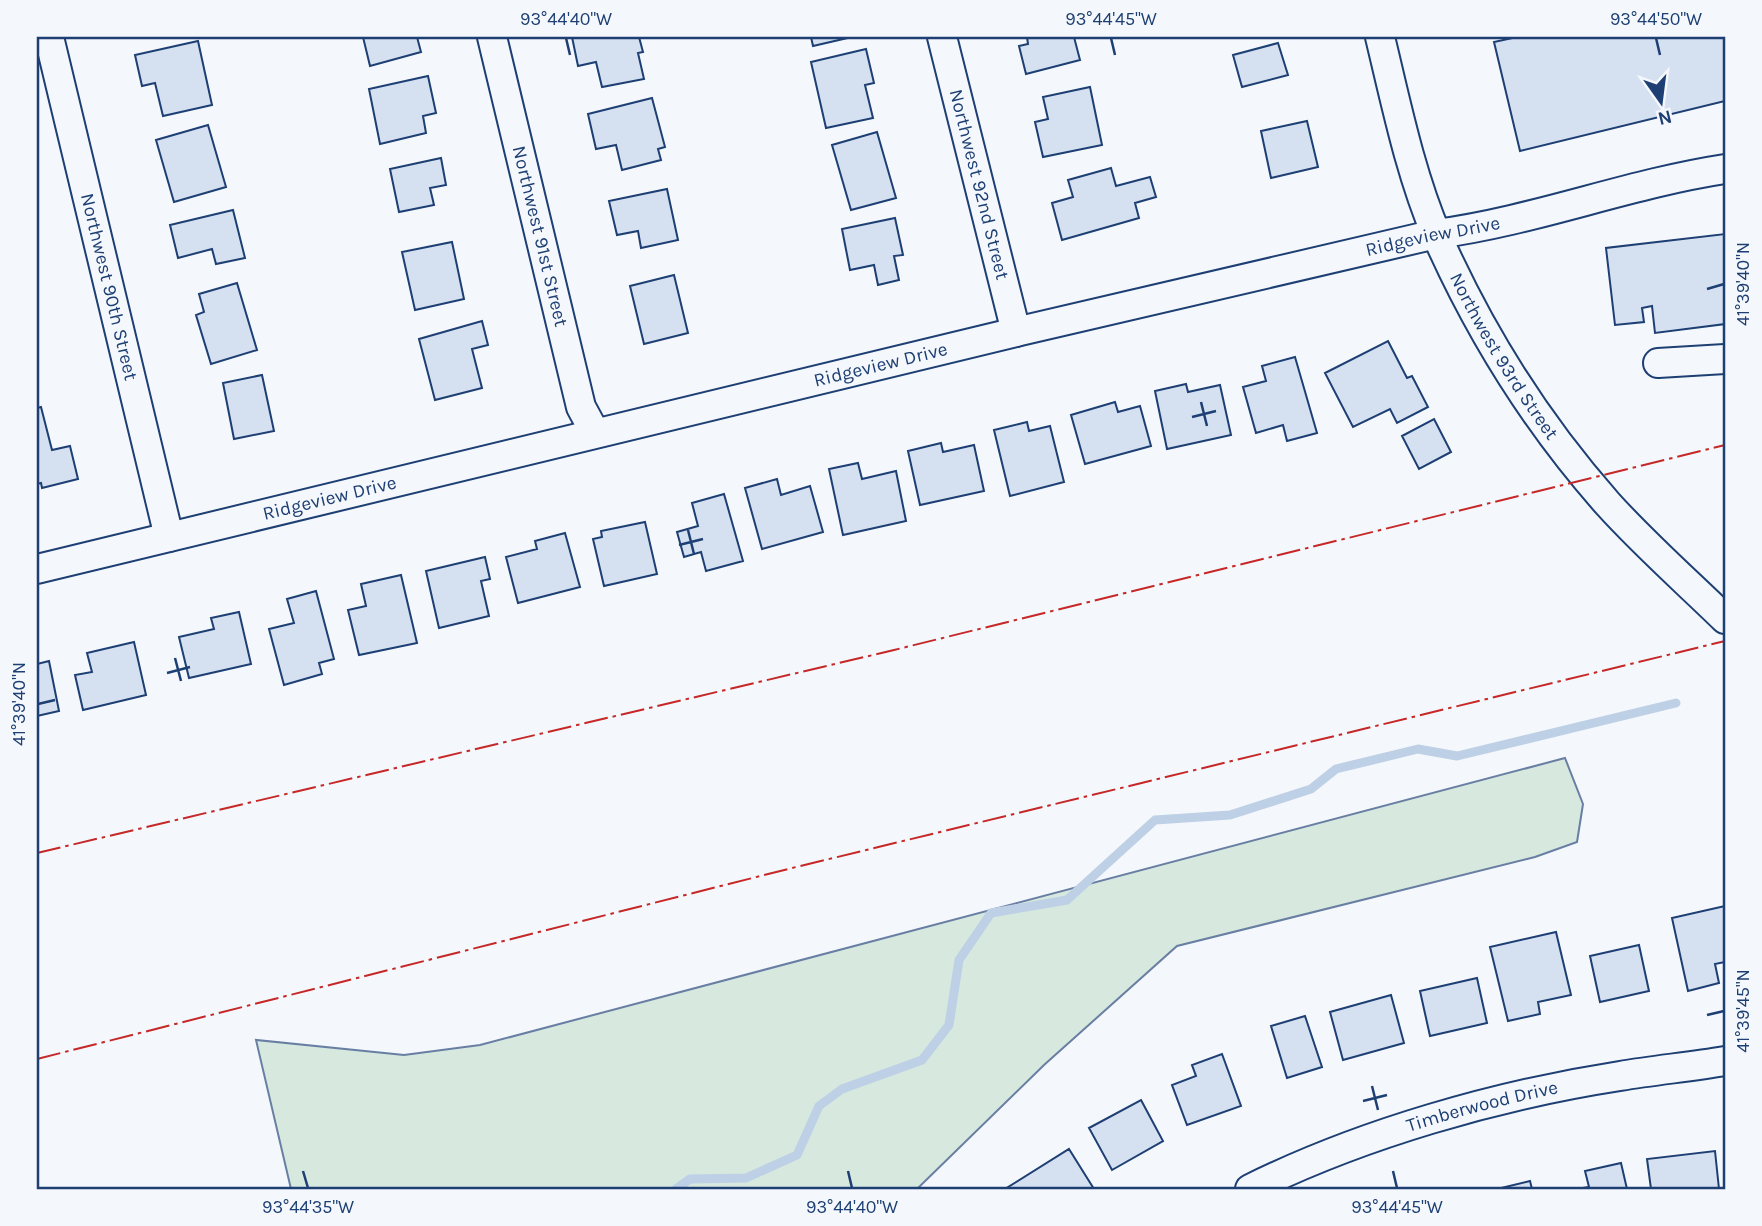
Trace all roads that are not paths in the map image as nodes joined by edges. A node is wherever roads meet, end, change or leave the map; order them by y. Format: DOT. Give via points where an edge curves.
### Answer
graph roads {
  1 [pos="49,37"];
  2 [pos="492,37"];
  3 [pos="942,37"];
  4 [pos="1380,37"];
  5 [pos="1725,169"];
  6 [pos="1436,233"];
  7 [pos="1016,332"];
  8 [pos="1725,359"];
  9 [pos="1658,363"];
  10 [pos="595,433"];
  11 [pos="169,537"];
  12 [pos="37,569"];
  13 [pos="1725,619"];
  14 [pos="1725,1061"];
  15 [pos="1250,1189"];
  1 -- 11 [label="street, Northwest 90th Street"];
  2 -- 10 [label="street, Northwest 91st Street" via="581,407"];
  3 -- 7 [label="street, Northwest 92nd Street"];
  4 -- 6 [label="street, Northwest 93rd Street" via="1407,145"];
  5 -- 6 [label="street, Ridgeview Drive" via="1672,177 1476,228"];
  6 -- 7 [label="street, Ridgeview Drive"];
  6 -- 13 [label="street, Northwest 93rd Street" via="1515,382 1560,446 1609,504"];
  7 -- 10 [label="street, Ridgeview Drive"];
  8 -- 9 [label="street"];
  10 -- 11 [label="street, Ridgeview Drive"];
  11 -- 12 [label="street, Ridgeview Drive"];
  14 -- 15 [label="street, Timberwood Drive" via="1517,1097 1368,1139"];
}
